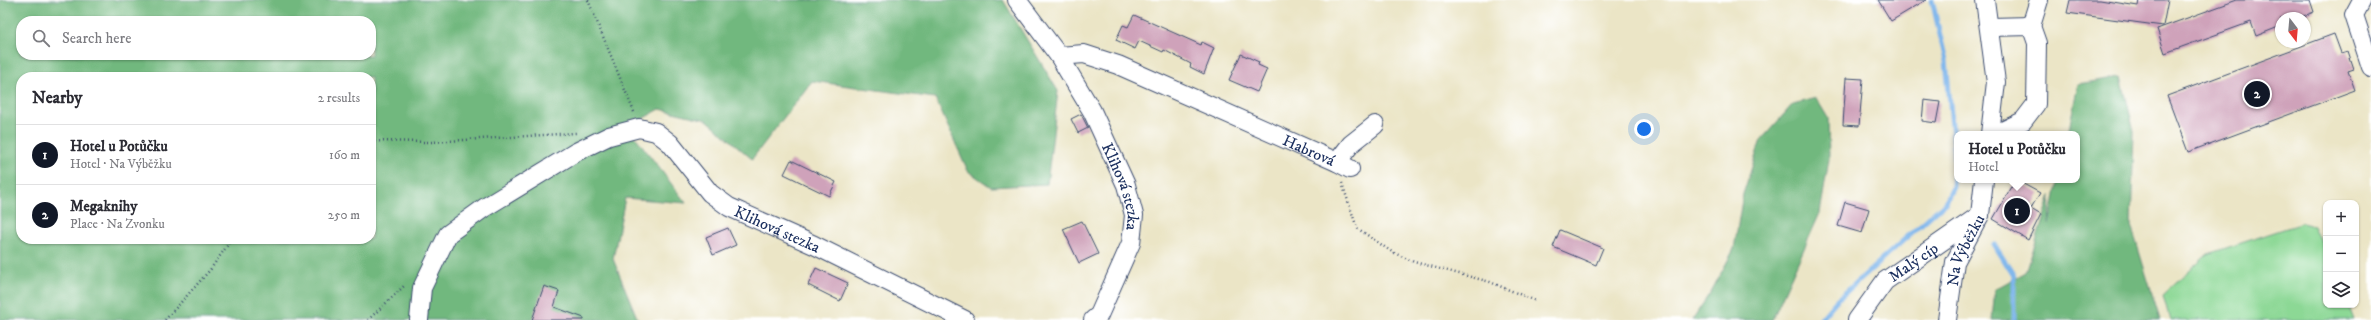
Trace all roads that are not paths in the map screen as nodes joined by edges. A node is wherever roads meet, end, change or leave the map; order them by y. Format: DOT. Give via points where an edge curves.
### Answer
graph roads {
  1 [pos="1017,0"];
  2 [pos="1985,0"];
  3 [pos="2039,0"];
  4 [pos="2362,0"];
  5 [pos="2031,26"];
  6 [pos="1990,27"];
  7 [pos="1059,56"];
  8 [pos="2371,67"];
  9 [pos="1376,125"];
  10 [pos="1990,131"];
  11 [pos="2002,131"];
  12 [pos="1984,183"];
  13 [pos="1980,215"];
  14 [pos="419,320"];
  15 [pos="965,320"];
  16 [pos="1093,320"];
  17 [pos="1857,320"];
  18 [pos="1947,320"];
  1 -- 7 [label="street, Klihová stezka"];
  2 -- 6 [label="street"];
  3 -- 5 [label="street"];
  4 -- 8 [label="street" via="2354,15"];
  5 -- 6 [label="street"];
  5 -- 11 [label="street" via="2037,43 2036,104 2023,121"];
  6 -- 10 [label="street" via="1996,82"];
  7 -- 9 [label="street, Habrová" via="1084,54 1118,64 1343,166 1351,144"];
  7 -- 16 [label="street, Klihová stezka" via="1092,110 1126,185 1134,215 1131,243 1124,262 1099,315"];
  12 -- 13 [label="street, Na Výběžku"];
  13 -- 17 [label="street, Malý cíp" via="1885,281"];
  13 -- 18 [label="street, Na Výběžku" via="1955,262"];
  14 -- 15 [label="street, Klihová stezka" via="422,288 448,234 484,208 576,152 609,136 639,128 656,132 670,143 710,193 729,207 814,245"];
}
